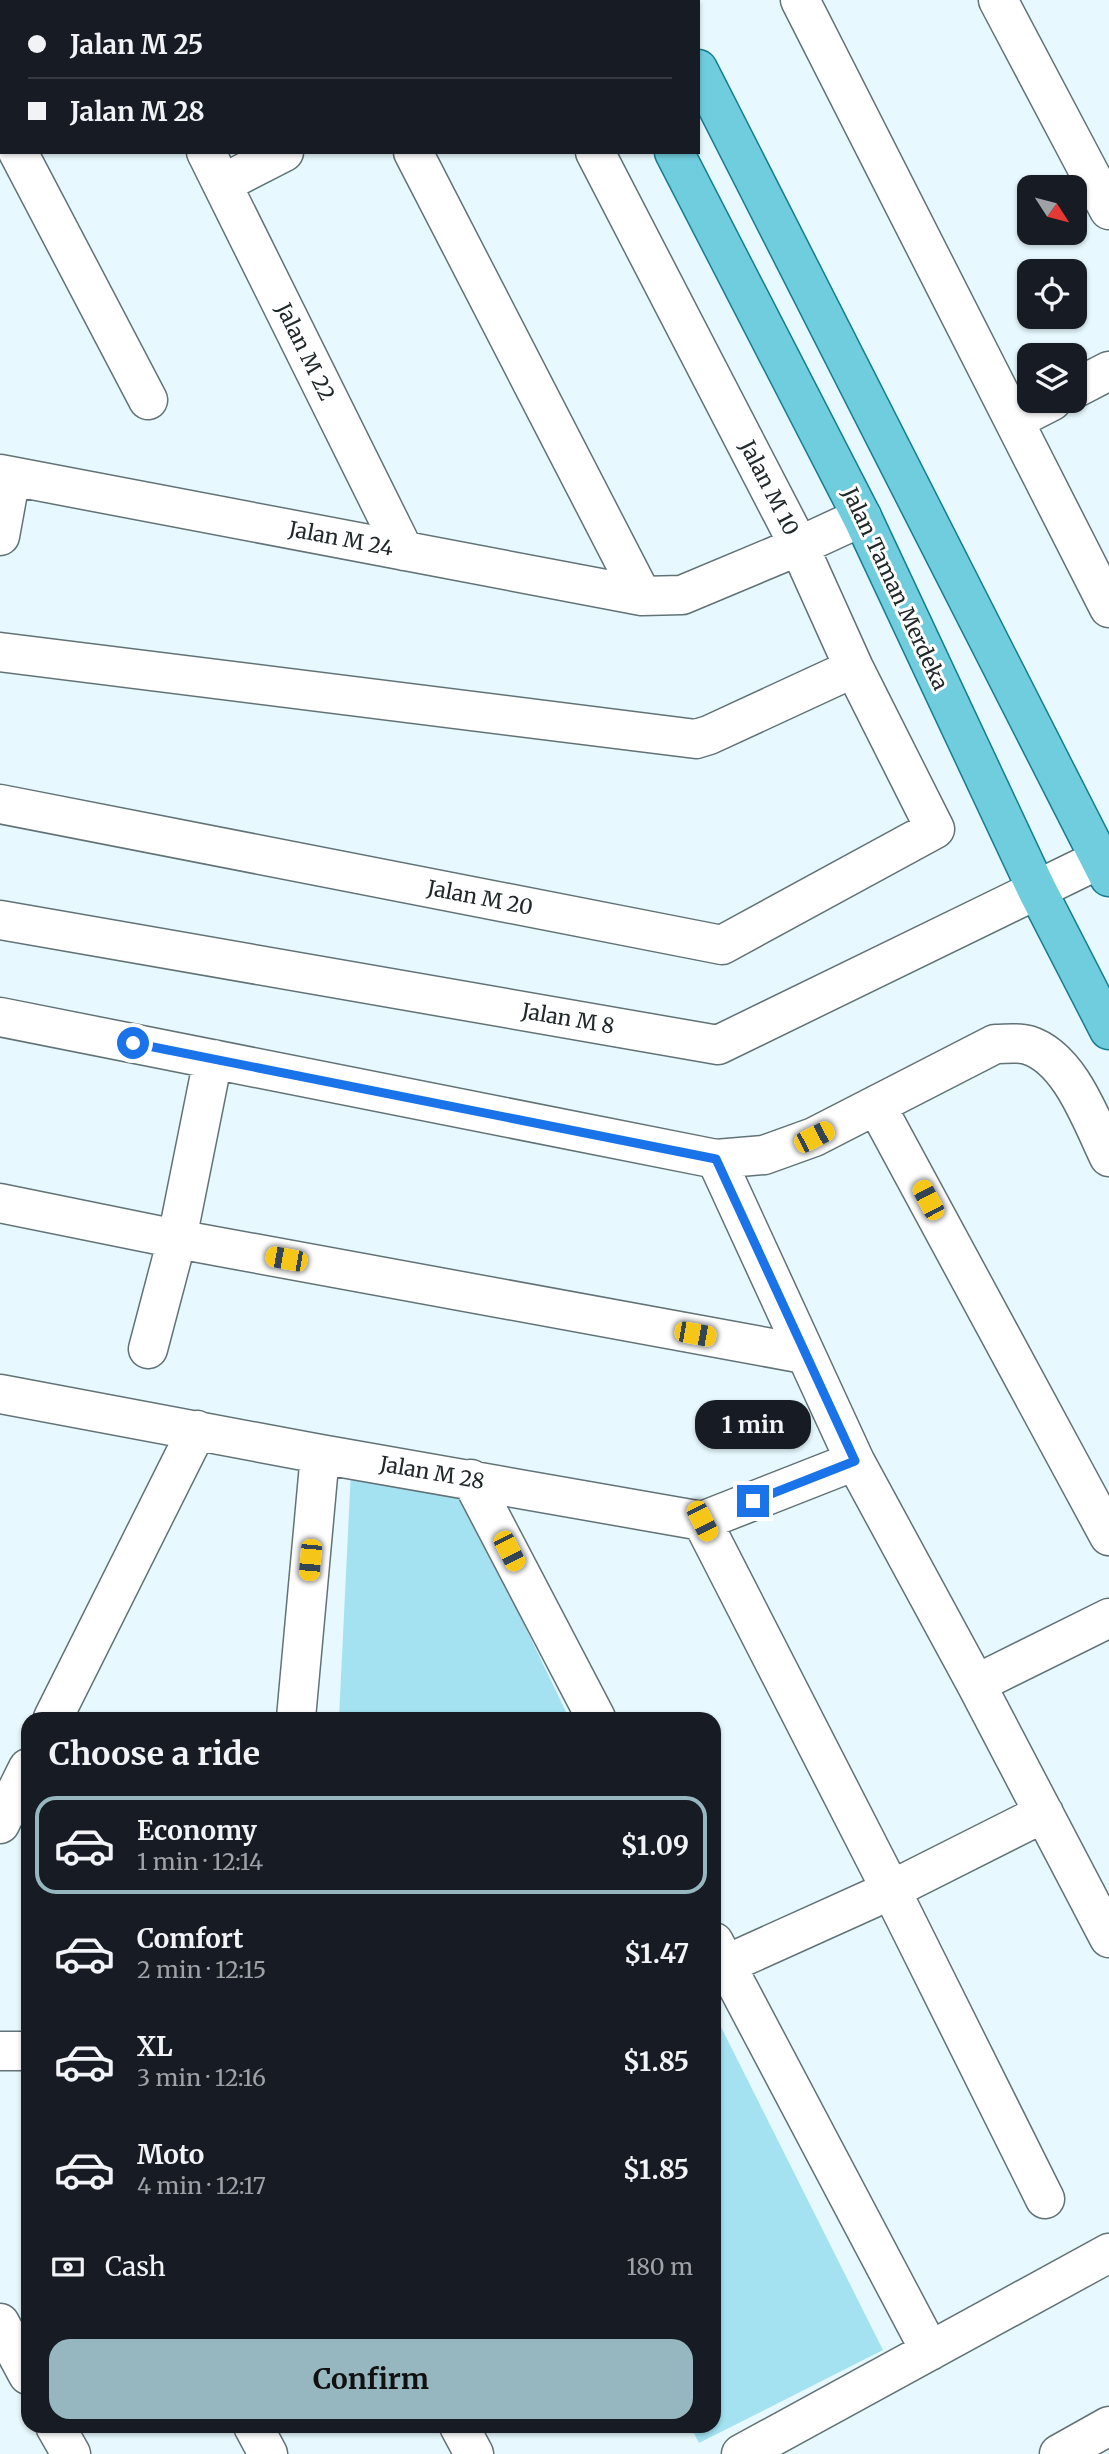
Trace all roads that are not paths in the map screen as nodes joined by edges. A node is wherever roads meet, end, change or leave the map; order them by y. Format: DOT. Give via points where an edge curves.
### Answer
graph roads {
  1 [pos="800,0"];
  2 [pos="998,0"];
  3 [pos="700,73"];
  4 [pos="19,154"];
  5 [pos="275,154"];
  6 [pos="414,154"];
  7 [pos="596,154"];
  8 [pos="675,154"];
  9 [pos="214,168"];
  10 [pos="1109,210"];
  11 [pos="1109,371"];
  12 [pos="1087,382"];
  13 [pos="148,400"];
  14 [pos="1028,413"];
  15 [pos="1014,420"];
  16 [pos="5,475"];
  17 [pos="862,517"];
  18 [pos="0,536"];
  19 [pos="799,546"];
  20 [pos="404,551"];
  21 [pos="642,596"];
  22 [pos="1109,608"];
  23 [pos="0,652"];
  24 [pos="854,668"];
  25 [pos="0,804"];
  26 [pos="935,829"];
  27 [pos="1104,868"];
  28 [pos="1037,890"];
  29 [pos="0,920"];
  30 [pos="0,1017"];
  31 [pos="1109,1030"];
  32 [pos="213,1059"];
  33 [pos="876,1105"];
  34 [pos="1109,1157"];
  35 [pos="716,1159"];
  36 [pos="0,1203"];
  37 [pos="177,1239"];
  38 [pos="148,1349"];
  39 [pos="804,1354"];
  40 [pos="4,1405"];
  41 [pos="197,1430"];
  42 [pos="320,1454"];
  43 [pos="855,1461"];
  44 [pos="471,1479"];
  45 [pos="702,1521"];
  46 [pos="1109,1536"];
  47 [pos="1109,1618"];
  48 [pos="976,1684"];
  49 [pos="56,1712"];
  50 [pos="297,1712"];
  51 [pos="593,1712"];
  52 [pos="21,1782"];
  53 [pos="1044,1813"];
  54 [pos="0,1824"];
  55 [pos="891,1891"];
  56 [pos="1109,1938"];
  57 [pos="721,1953"];
  58 [pos="721,1955"];
  59 [pos="21,2050"];
  60 [pos="0,2051"];
  61 [pos="1045,2199"];
  62 [pos="1109,2253"];
  63 [pos="0,2323"];
  64 [pos="930,2351"];
  65 [pos="21,2362"];
  66 [pos="1109,2426"];
  67 [pos="59,2433"];
  68 [pos="257,2433"];
  69 [pos="463,2433"];
  70 [pos="755,2451"];
  71 [pos="71,2454"];
  72 [pos="268,2454"];
  73 [pos="474,2454"];
  74 [pos="1059,2454"];
  1 -- 15 [label="street"];
  2 -- 10 [label="street"];
  3 -- 27 [label="main road"];
  4 -- 13 [label="street"];
  5 -- 9 [label="street"];
  6 -- 21 [label="street"];
  7 -- 19 [label="street, Jalan M 10"];
  8 -- 17 [label="main road, Jalan Taman Merdeka"];
  9 -- 20 [label="street, Jalan M 22"];
  11 -- 12 [label="street"];
  14 -- 15 [label="street"];
  15 -- 22 [label="street"];
  16 -- 18 [label="street"];
  16 -- 20 [label="street, Jalan M 24"];
  17 -- 19 [label="street"];
  17 -- 28 [label="main road, Jalan Taman Merdeka"];
  19 -- 21 [label="street, Jalan M 24" via="682,595"];
  19 -- 24 [label="street, Jalan M 10"];
  20 -- 21 [label="street, Jalan M 24"];
  23 -- 24 [label="street" via="696,739"];
  24 -- 26 [label="street, Jalan M 10"];
  25 -- 26 [label="street, Jalan M 20" via="722,945"];
  27 -- 28 [label="street, Jalan M 8"];
  28 -- 29 [label="street, Jalan M 8" via="718,1045"];
  28 -- 31 [label="main road, Jalan Taman Merdeka"];
  30 -- 32 [label="street"];
  32 -- 35 [label="street"];
  32 -- 37 [label="street"];
  33 -- 34 [label="street" via="995,1044 1027,1044 1057,1062"];
  33 -- 35 [label="street" via="814,1137 764,1155"];
  33 -- 46 [label="street"];
  35 -- 39 [label="street"];
  36 -- 37 [label="street"];
  37 -- 38 [label="street"];
  37 -- 39 [label="street"];
  39 -- 43 [label="street"];
  40 -- 41 [label="street, Jalan M 28"];
  41 -- 42 [label="street, Jalan M 28"];
  41 -- 49 [label="street"];
  42 -- 44 [label="street, Jalan M 28"];
  42 -- 50 [label="street"];
  43 -- 45 [label="street"];
  43 -- 48 [label="street"];
  44 -- 45 [label="street, Jalan M 28"];
  44 -- 51 [label="street"];
  45 -- 55 [label="street"];
  47 -- 48 [label="street"];
  48 -- 53 [label="street"];
  52 -- 54 [label="street"];
  53 -- 55 [label="street"];
  53 -- 56 [label="street"];
  55 -- 57 [label="street"];
  55 -- 61 [label="street"];
  58 -- 64 [label="street"];
  59 -- 60 [label="street"];
  62 -- 64 [label="street"];
  63 -- 65 [label="street"];
  64 -- 70 [label="street"];
  66 -- 74 [label="street"];
  67 -- 71 [label="street"];
  68 -- 72 [label="street"];
  69 -- 73 [label="street"];
}
